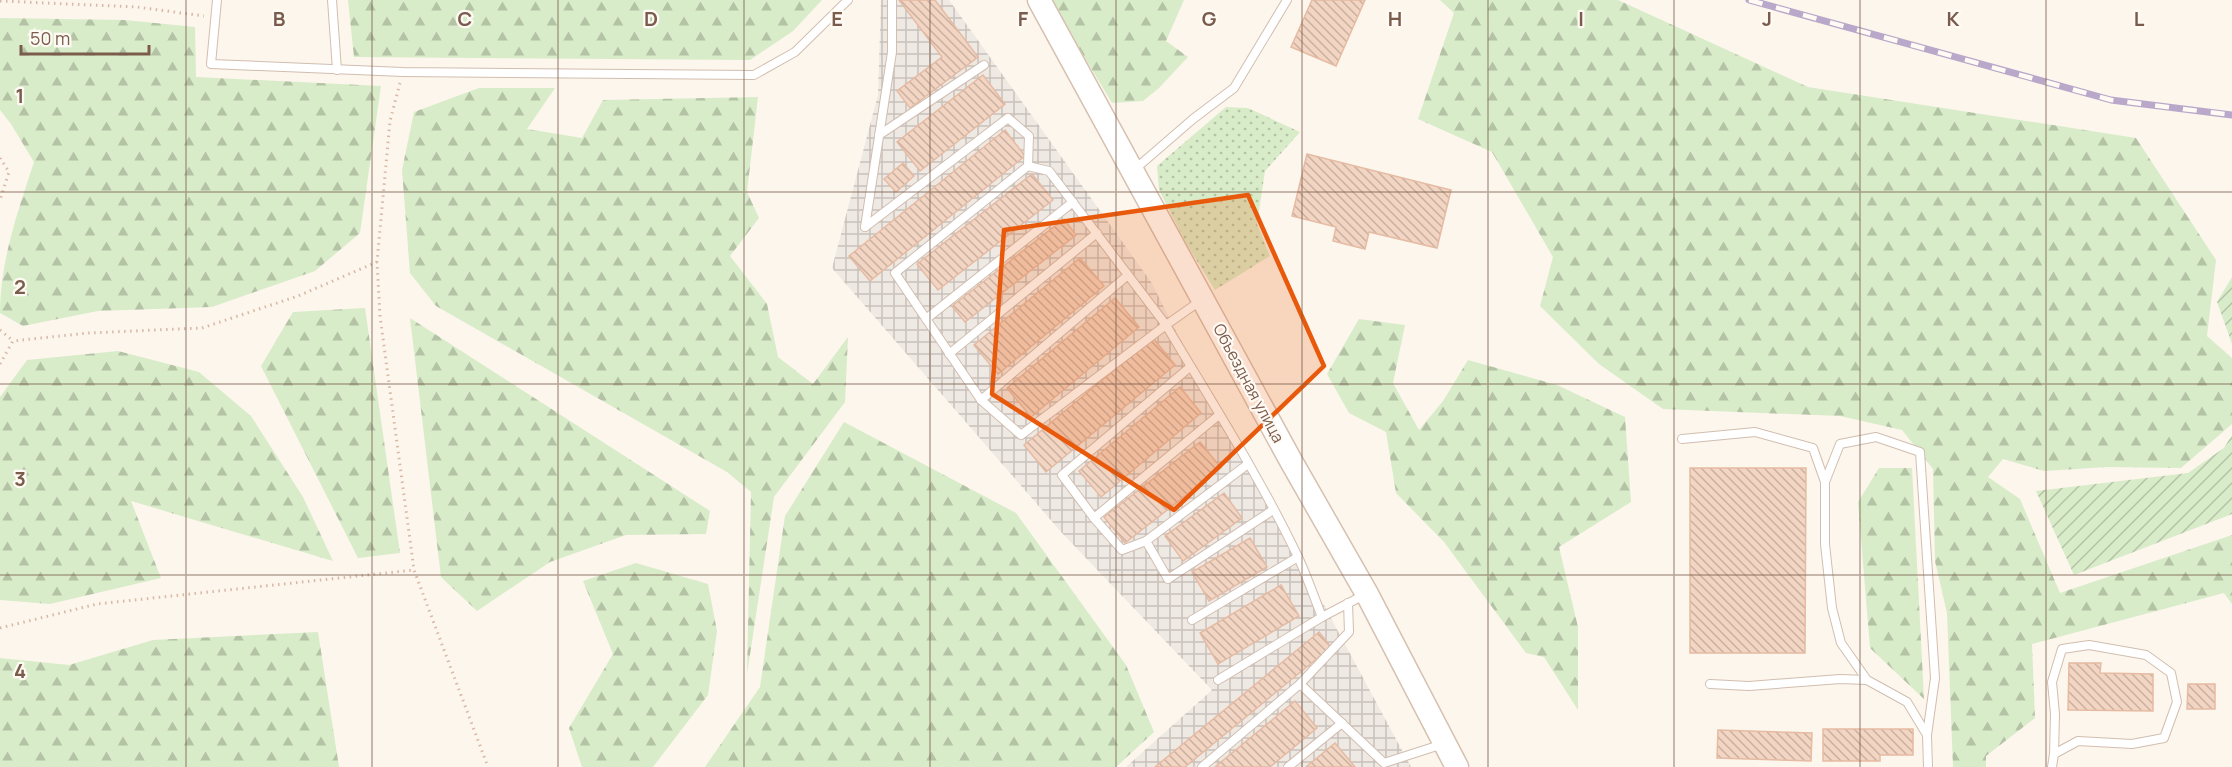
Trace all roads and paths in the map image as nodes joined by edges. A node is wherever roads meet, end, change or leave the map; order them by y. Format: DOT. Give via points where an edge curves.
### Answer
graph roads {
  1 [pos="218,0"];
  2 [pos="332,0"];
  3 [pos="848,0"];
  4 [pos="892,0"];
  5 [pos="1039,0"];
  6 [pos="1287,0"];
  7 [pos="0,1"];
  8 [pos="216,18"];
  9 [pos="984,65"];
  10 [pos="338,70"];
  11 [pos="402,72"];
  12 [pos="879,135"];
  13 [pos="0,158"];
  14 [pos="1028,166"];
  15 [pos="1133,171"];
  16 [pos="0,200"];
  17 [pos="1073,202"];
  18 [pos="1097,233"];
  19 [pos="377,262"];
  20 [pos="1128,275"];
  21 [pos="1203,299"];
  22 [pos="926,319"];
  23 [pos="1166,325"];
  24 [pos="0,330"];
  25 [pos="14,341"];
  26 [pos="949,354"];
  27 [pos="0,364"];
  28 [pos="1190,367"];
  29 [pos="981,400"];
  30 [pos="1219,415"];
  31 [pos="1682,439"];
  32 [pos="1248,464"];
  33 [pos="1825,482"];
  34 [pos="1273,510"];
  35 [pos="1095,518"];
  36 [pos="1146,541"];
  37 [pos="1298,557"];
  38 [pos="414,570"];
  39 [pos="1358,599"];
  40 [pos="1322,617"];
  41 [pos="1192,620"];
  42 [pos="0,628"];
  43 [pos="1218,680"];
  44 [pos="1867,680"];
  45 [pos="1300,684"];
  46 [pos="1710,684"];
  47 [pos="1341,723"];
  48 [pos="1927,735"];
  49 [pos="1445,743"];
  50 [pos="2054,754"];
  51 [pos="1382,765"];
  52 [pos="488,767"];
  53 [pos="1202,767"];
  54 [pos="1288,767"];
  55 [pos="1457,767"];
  56 [pos="1928,767"];
  57 [pos="2052,767"];
  1 -- 8 [label="lane"];
  2 -- 10 [label="lane"];
  3 -- 11 [label="lane" via="795,52 754,75"];
  4 -- 12 [label="lane" via="892,52"];
  5 -- 15 [label="main road, Объездная улица"];
  6 -- 15 [label="lane" via="1234,88"];
  7 -- 8 [label="path" via="137,7"];
  8 -- 10 [label="lane" via="211,64"];
  9 -- 12 [label="lane"];
  10 -- 11 [label="lane"];
  11 -- 19 [label="path" via="390,121"];
  12 -- 14 [label="lane" via="865,227 1008,118 1029,136"];
  13 -- 16 [label="path" via="9,172"];
  14 -- 17 [label="lane" via="1049,171"];
  14 -- 22 [label="lane" via="895,273"];
  15 -- 21 [label="main road, Объездная улица"];
  17 -- 18 [label="lane"];
  17 -- 22 [label="lane"];
  18 -- 20 [label="lane"];
  18 -- 26 [label="lane"];
  19 -- 25 [label="path" via="298,296 202,328"];
  19 -- 38 [label="path" via="380,316"];
  20 -- 23 [label="lane"];
  20 -- 29 [label="lane"];
  21 -- 23 [label="lane"];
  21 -- 39 [label="main road, Объездная улица" via="1291,461"];
  22 -- 26 [label="lane"];
  23 -- 28 [label="lane"];
  23 -- 29 [label="lane" via="1021,435"];
  24 -- 25 [label="path"];
  25 -- 27 [label="path"];
  26 -- 29 [label="lane"];
  28 -- 30 [label="lane"];
  28 -- 35 [label="lane" via="1062,475"];
  30 -- 32 [label="lane"];
  30 -- 35 [label="lane"];
  31 -- 33 [label="lane" via="1755,432 1813,448"];
  32 -- 34 [label="lane"];
  32 -- 36 [label="lane"];
  33 -- 44 [label="lane" via="1825,544 1832,608 1841,643"];
  33 -- 48 [label="lane" via="1840,444 1876,437 1920,452 1935,678"];
  34 -- 36 [label="lane" via="1168,579"];
  34 -- 37 [label="lane"];
  35 -- 36 [label="lane" via="1122,550"];
  37 -- 40 [label="lane"];
  37 -- 41 [label="lane"];
  38 -- 42 [label="path" via="97,604"];
  38 -- 52 [label="path"];
  39 -- 40 [label="lane"];
  39 -- 45 [label="lane" via="1349,632"];
  39 -- 49 [label="main road, Объездная улица"];
  40 -- 43 [label="lane"];
  44 -- 46 [label="lane"];
  44 -- 48 [label="lane" via="1907,702"];
  45 -- 47 [label="lane"];
  45 -- 53 [label="lane"];
  47 -- 51 [label="lane"];
  47 -- 54 [label="lane"];
  48 -- 56 [label="lane"];
  49 -- 51 [label="lane"];
  49 -- 55 [label="main road, Объездная улица"];
  50 -- 50 [label="lane" via="2078,741 2132,744 2164,738 2177,702 2171,673 2146,655 2089,645 2062,649 2052,682"];
  50 -- 57 [label="lane"];
}
